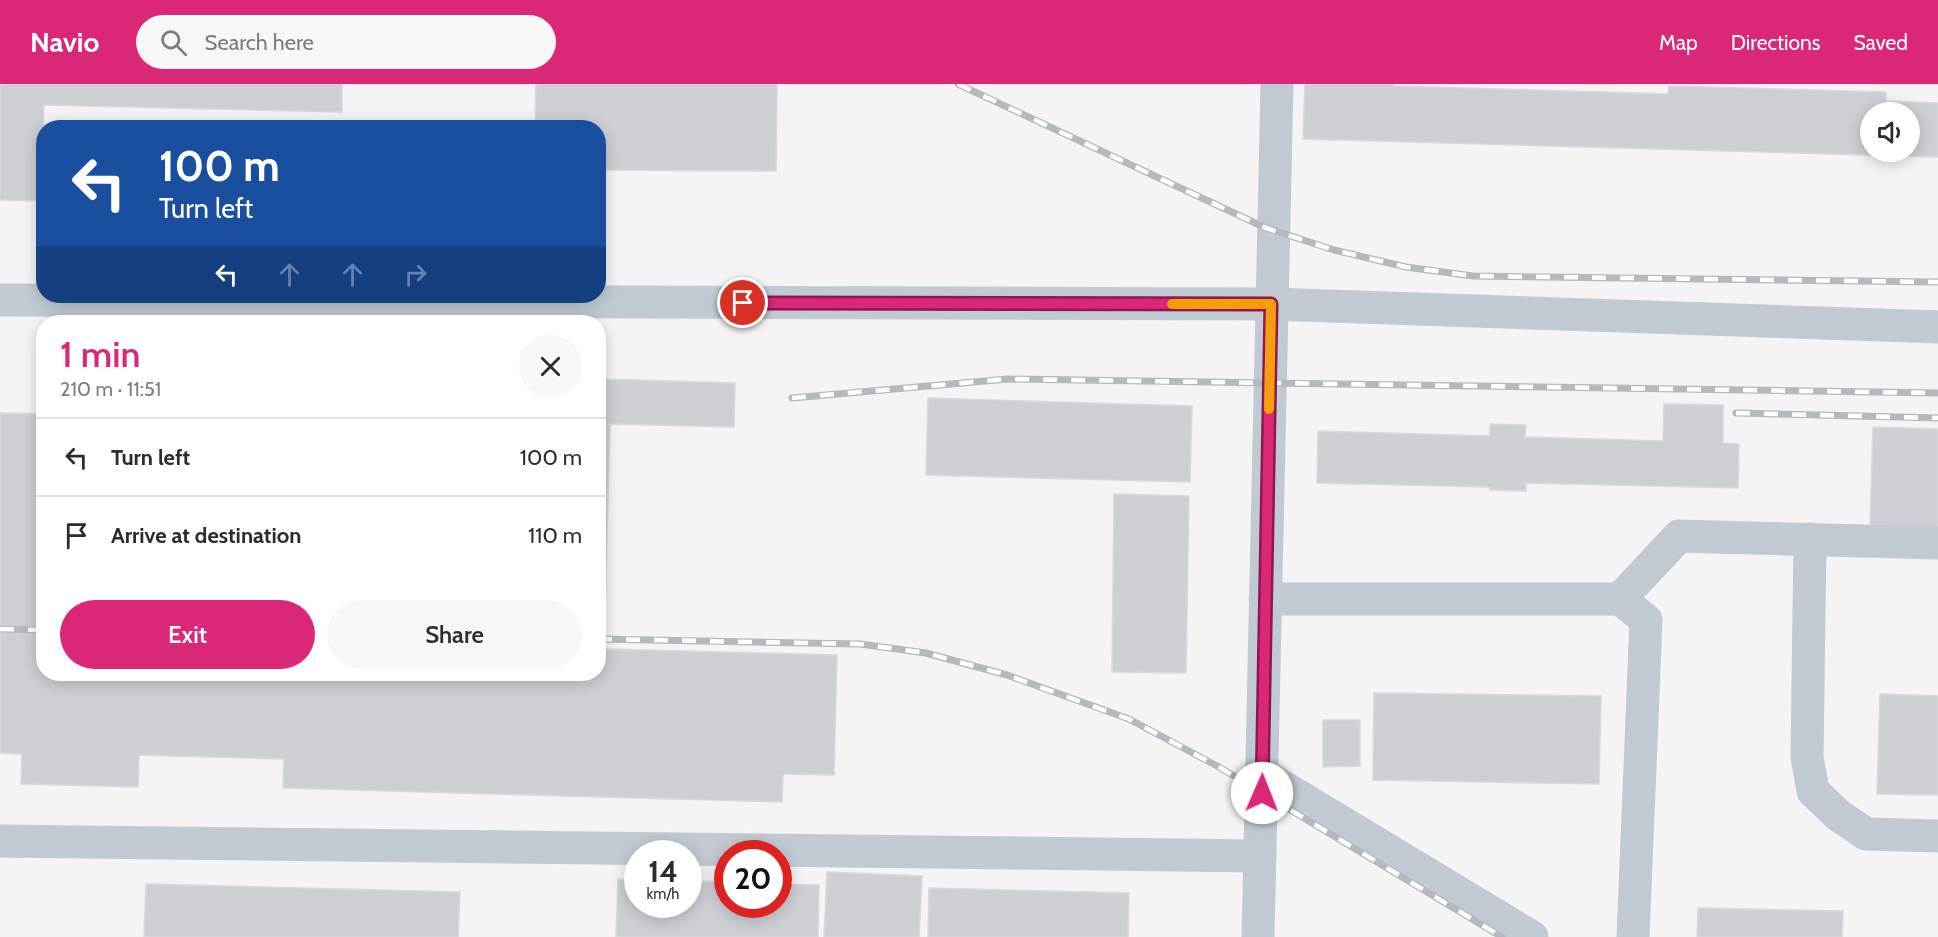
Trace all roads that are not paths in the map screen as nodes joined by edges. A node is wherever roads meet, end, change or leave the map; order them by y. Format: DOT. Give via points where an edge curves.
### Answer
graph roads {
  1 [pos="1278,84"];
  2 [pos="0,300"];
  3 [pos="36,300"];
  4 [pos="606,302"];
  5 [pos="1271,304"];
  6 [pos="1938,327"];
  7 [pos="1810,539"];
  8 [pos="1938,543"];
  9 [pos="1265,599"];
  10 [pos="1620,599"];
  11 [pos="1262,774"];
  12 [pos="1938,836"];
  13 [pos="0,841"];
  14 [pos="1260,856"];
  15 [pos="1258,937"];
  16 [pos="1532,937"];
  17 [pos="1633,937"];
  1 -- 5 [label="lane"];
  2 -- 3 [label="lane"];
  4 -- 5 [label="lane"];
  5 -- 6 [label="lane"];
  5 -- 9 [label="lane"];
  7 -- 8 [label="lane"];
  7 -- 10 [label="lane" via="1679,536"];
  7 -- 12 [label="lane" via="1807,758 1812,791 1866,834"];
  9 -- 10 [label="lane"];
  9 -- 11 [label="lane"];
  10 -- 17 [label="lane" via="1646,620"];
  11 -- 14 [label="lane"];
  11 -- 16 [label="lane"];
  13 -- 14 [label="lane"];
  14 -- 15 [label="lane"];
}
